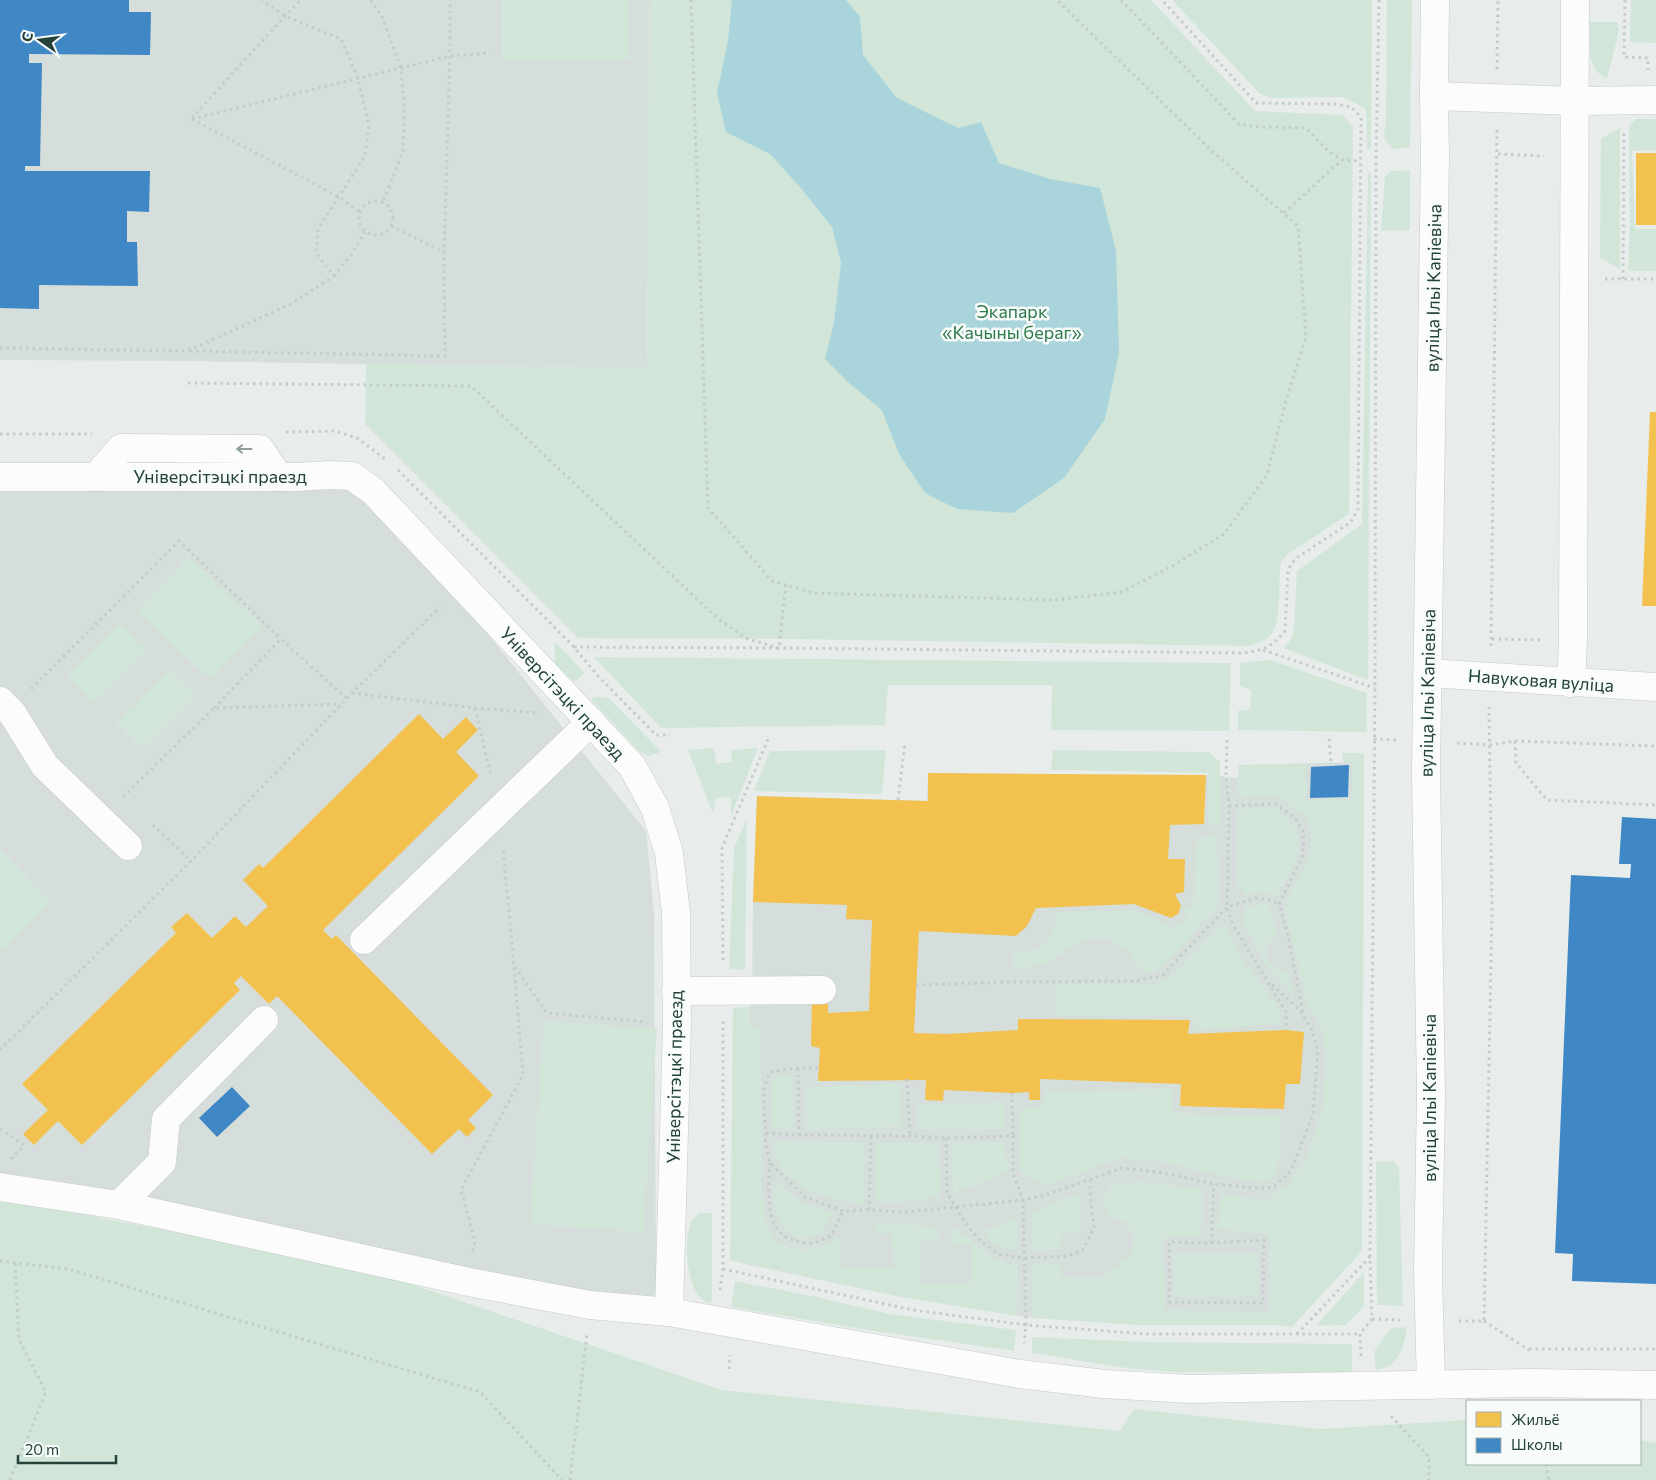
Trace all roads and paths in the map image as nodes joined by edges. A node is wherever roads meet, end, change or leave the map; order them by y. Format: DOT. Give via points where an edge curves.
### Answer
graph roads {
  1 [pos="262,0"];
  2 [pos="301,0"];
  3 [pos="371,0"];
  4 [pos="450,0"];
  5 [pos="692,0"];
  6 [pos="1057,0"];
  7 [pos="1121,0"];
  8 [pos="1162,0"];
  9 [pos="1435,0"];
  10 [pos="1498,0"];
  11 [pos="1575,0"];
  12 [pos="1625,0"];
  13 [pos="285,16"];
  14 [pos="490,53"];
  15 [pos="450,56"];
  16 [pos="401,68"];
  17 [pos="358,78"];
  18 [pos="1434,96"];
  19 [pos="1497,98"];
  20 [pos="1652,100"];
  21 [pos="1576,101"];
  22 [pos="192,119"];
  23 [pos="1624,123"];
  24 [pos="1342,160"];
  25 [pos="1360,161"];
  26 [pos="339,197"];
  27 [pos="383,202"];
  28 [pos="359,211"];
  29 [pos="1284,213"];
  30 [pos="391,226"];
  31 [pos="365,232"];
  32 [pos="444,252"];
  33 [pos="334,276"];
  34 [pos="1622,279"];
  35 [pos="0,348"];
  36 [pos="187,350"];
  37 [pos="188,384"];
  38 [pos="0,477"];
  39 [pos="786,585"];
  40 [pos="442,605"];
  41 [pos="281,639"];
  42 [pos="1492,639"];
  43 [pos="1573,640"];
  44 [pos="574,646"];
  45 [pos="779,648"];
  46 [pos="1262,650"];
  47 [pos="1427,673"];
  48 [pos="1488,676"];
  49 [pos="1571,682"];
  50 [pos="1656,687"];
  51 [pos="1375,688"];
  52 [pos="29,691"];
  53 [pos="352,693"];
  54 [pos="347,699"];
  55 [pos="342,704"];
  56 [pos="214,708"];
  57 [pos="475,708"];
  58 [pos="4,713"];
  59 [pos="549,713"];
  60 [pos="591,722"];
  61 [pos="769,737"];
  62 [pos="1329,739"];
  63 [pos="1374,739"];
  64 [pos="1226,740"];
  65 [pos="1427,741"];
  66 [pos="1515,741"];
  67 [pos="905,743"];
  68 [pos="1490,745"];
  69 [pos="1656,746"];
  70 [pos="1331,763"];
  71 [pos="123,797"];
  72 [pos="898,800"];
  73 [pos="1656,805"];
  74 [pos="1229,806"];
  75 [pos="499,810"];
  76 [pos="128,846"];
  77 [pos="1279,904"];
  78 [pos="1227,907"];
  79 [pos="364,940"];
  80 [pos="514,966"];
  81 [pos="1269,982"];
  82 [pos="916,985"];
  83 [pos="676,990"];
  84 [pos="723,990"];
  85 [pos="822,990"];
  86 [pos="1303,1016"];
  87 [pos="264,1020"];
  88 [pos="677,1024"];
  89 [pos="1286,1030"];
  90 [pos="0,1050"];
  91 [pos="798,1068"];
  92 [pos="818,1068"];
  93 [pos="907,1079"];
  94 [pos="1012,1094"];
  95 [pos="0,1129"];
  96 [pos="766,1133"];
  97 [pos="799,1135"];
  98 [pos="871,1136"];
  99 [pos="910,1136"];
  100 [pos="1012,1136"];
  101 [pos="946,1138"];
  102 [pos="770,1163"];
  103 [pos="3,1176"];
  104 [pos="1089,1181"];
  105 [pos="1214,1184"];
  106 [pos="1023,1200"];
  107 [pos="119,1205"];
  108 [pos="956,1207"];
  109 [pos="843,1210"];
  110 [pos="869,1210"];
  111 [pos="1211,1243"];
  112 [pos="1370,1257"];
  113 [pos="1025,1258"];
  114 [pos="0,1261"];
  115 [pos="14,1262"];
  116 [pos="723,1269"];
  117 [pos="469,1282"];
  118 [pos="590,1305"];
  119 [pos="669,1312"];
  120 [pos="1372,1319"];
  121 [pos="717,1321"];
  122 [pos="1026,1326"];
  123 [pos="1296,1335"];
  124 [pos="1529,1349"];
  125 [pos="1656,1349"];
  126 [pos="728,1369"];
  127 [pos="1431,1385"];
  128 [pos="1656,1385"];
  129 [pos="1387,1411"];
  130 [pos="1546,1465"];
  131 [pos="10,1480"];
  132 [pos="562,1480"];
  133 [pos="570,1480"];
  134 [pos="1429,1480"];
  135 [pos="1549,1480"];
  1 -- 13 [label="path"];
  2 -- 13 [label="path"];
  3 -- 16 [label="path" via="382,18"];
  4 -- 15 [label="path"];
  5 -- 39 [label="path" via="708,508 772,581"];
  6 -- 29 [label="path" via="1212,151"];
  7 -- 24 [label="path" via="1239,124 1306,128 1328,151"];
  8 -- 25 [label="path" via="1256,103 1351,107 1361,117"];
  9 -- 18 [label="street, вуліца Ільі Капіевіча"];
  10 -- 19 [label="path"];
  11 -- 21 [label="street"];
  12 -- 20 [label="path" via="1624,57 1648,58"];
  13 -- 17 [label="path" via="341,39"];
  13 -- 22 [label="path"];
  14 -- 15 [label="path"];
  15 -- 16 [label="path"];
  15 -- 32 [label="path"];
  16 -- 17 [label="path"];
  16 -- 27 [label="path" via="403,151"];
  17 -- 22 [label="path"];
  17 -- 26 [label="path" via="369,126 365,156"];
  18 -- 19 [label="street"];
  18 -- 47 [label="street, вуліца Ільі Капіевіча" via="1436,155"];
  19 -- 21 [label="street"];
  19 -- 42 [label="path"];
  20 -- 21 [label="street"];
  21 -- 43 [label="street"];
  22 -- 26 [label="path"];
  23 -- 34 [label="path"];
  24 -- 25 [label="path"];
  24 -- 29 [label="path"];
  25 -- 46 [label="path" via="1358,509 1351,522 1291,564 1285,631 1276,642"];
  26 -- 28 [label="path"];
  26 -- 33 [label="path" via="318,229 316,253"];
  27 -- 28 [label="path" via="367,202"];
  27 -- 30 [label="path" via="391,210"];
  28 -- 31 [label="path" via="359,222"];
  29 -- 39 [label="path" via="1298,226 1306,338 1266,475 1224,534 1122,592 1054,600 813,593"];
  30 -- 31 [label="path" via="382,234"];
  30 -- 32 [label="path"];
  31 -- 33 [label="path"];
  32 -- 36 [label="path" via="445,356"];
  33 -- 36 [label="path" via="291,304"];
  35 -- 36 [label="path"];
  37 -- 45 [label="path" via="470,386 716,617 745,638"];
  38 -- 60 [label="street, Універсітэцкі праезд" via="352,476 373,491"];
  39 -- 45 [label="path"];
  40 -- 53 [label="path"];
  41 -- 52 [label="path" via="180,541"];
  41 -- 54 [label="path"];
  41 -- 56 [label="path"];
  42 -- 43 [label="path"];
  42 -- 48 [label="path"];
  43 -- 49 [label="street"];
  44 -- 45 [label="path"];
  45 -- 46 [label="path" via="1244,653"];
  46 -- 51 [label="path"];
  47 -- 48 [label="street, Навуковая вуліца"];
  47 -- 65 [label="street, вуліца Ільі Капіевіча"];
  48 -- 49 [label="street, Навуковая вуліца"];
  48 -- 68 [label="path"];
  49 -- 50 [label="street, Навуковая вуліца"];
  53 -- 54 [label="path"];
  53 -- 57 [label="path"];
  54 -- 55 [label="path"];
  55 -- 56 [label="path"];
  55 -- 90 [label="path"];
  56 -- 71 [label="path"];
  57 -- 59 [label="path"];
  57 -- 75 [label="path"];
  58 -- 76 [label="street" via="45,766"];
  60 -- 75 [label="street"];
  60 -- 83 [label="street, Універсітэцкі праезд" via="632,766 655,808 669,853 676,913"];
  61 -- 84 [label="path" via="722,848"];
  62 -- 70 [label="path"];
  63 -- 65 [label="path"];
  64 -- 74 [label="path"];
  65 -- 68 [label="path"];
  65 -- 127 [label="street, вуліца Ільі Капіевіча"];
  66 -- 68 [label="path"];
  66 -- 69 [label="path"];
  66 -- 73 [label="path" via="1516,763 1547,800"];
  67 -- 72 [label="path"];
  74 -- 77 [label="path" via="1276,804 1295,818 1304,832 1303,855"];
  74 -- 78 [label="path"];
  75 -- 79 [label="street"];
  75 -- 80 [label="path"];
  77 -- 78 [label="path" via="1256,898"];
  77 -- 86 [label="path"];
  78 -- 81 [label="path" via="1234,925"];
  78 -- 82 [label="path" via="1164,975 1137,982"];
  80 -- 88 [label="path" via="547,1013"];
  80 -- 117 [label="path" via="523,1075 461,1190 475,1241"];
  81 -- 86 [label="path"];
  81 -- 89 [label="path" via="1286,1012"];
  83 -- 84 [label="street"];
  83 -- 88 [label="street, Універсітэцкі праезд"];
  84 -- 85 [label="street"];
  84 -- 116 [label="path"];
  86 -- 105 [label="path" via="1311,1028 1318,1052 1316,1086 1313,1114 1291,1171 1274,1187"];
  87 -- 107 [label="street" via="166,1119 162,1162"];
  88 -- 119 [label="street, Універсітэцкі праезд"];
  91 -- 92 [label="path"];
  91 -- 96 [label="path" via="770,1072 764,1088"];
  91 -- 97 [label="path"];
  93 -- 99 [label="path"];
  94 -- 100 [label="path"];
  95 -- 103 [label="path" via="24,1145"];
  96 -- 97 [label="path"];
  96 -- 102 [label="path"];
  97 -- 98 [label="path"];
  98 -- 99 [label="path"];
  98 -- 110 [label="path"];
  99 -- 101 [label="path"];
  100 -- 101 [label="path"];
  100 -- 106 [label="path" via="1013,1173"];
  101 -- 108 [label="path" via="948,1193"];
  102 -- 109 [label="path" via="805,1197"];
  102 -- 109 [label="path" via="770,1214 779,1231 792,1240 812,1244 831,1236"];
  103 -- 107 [label="street"];
  104 -- 105 [label="path" via="1122,1168"];
  104 -- 106 [label="path"];
  104 -- 113 [label="path" via="1094,1227 1083,1250 1068,1256"];
  105 -- 111 [label="path"];
  106 -- 108 [label="path"];
  106 -- 113 [label="path"];
  107 -- 117 [label="street"];
  108 -- 110 [label="path" via="906,1212"];
  108 -- 113 [label="path" via="983,1243 998,1254"];
  109 -- 110 [label="path"];
  111 -- 111 [label="path" via="1169,1242 1169,1302 1264,1303 1264,1240"];
  112 -- 123 [label="path"];
  113 -- 122 [label="path"];
  114 -- 115 [label="path"];
  115 -- 131 [label="path" via="19,1340 46,1392"];
  115 -- 132 [label="path" via="68,1268 480,1392"];
  116 -- 121 [label="path"];
  116 -- 122 [label="path" via="913,1310"];
  117 -- 118 [label="street"];
  118 -- 119 [label="street"];
  118 -- 133 [label="path"];
  119 -- 121 [label="street"];
  120 -- 123 [label="path" via="1360,1334"];
  121 -- 126 [label="path" via="715,1337 732,1341"];
  121 -- 127 [label="street" via="1020,1374 1104,1384 1190,1389"];
  122 -- 123 [label="path" via="1147,1334"];
  124 -- 125 [label="path"];
  127 -- 128 [label="street"];
  129 -- 134 [label="path" via="1429,1457"];
  130 -- 135 [label="path"];
}
